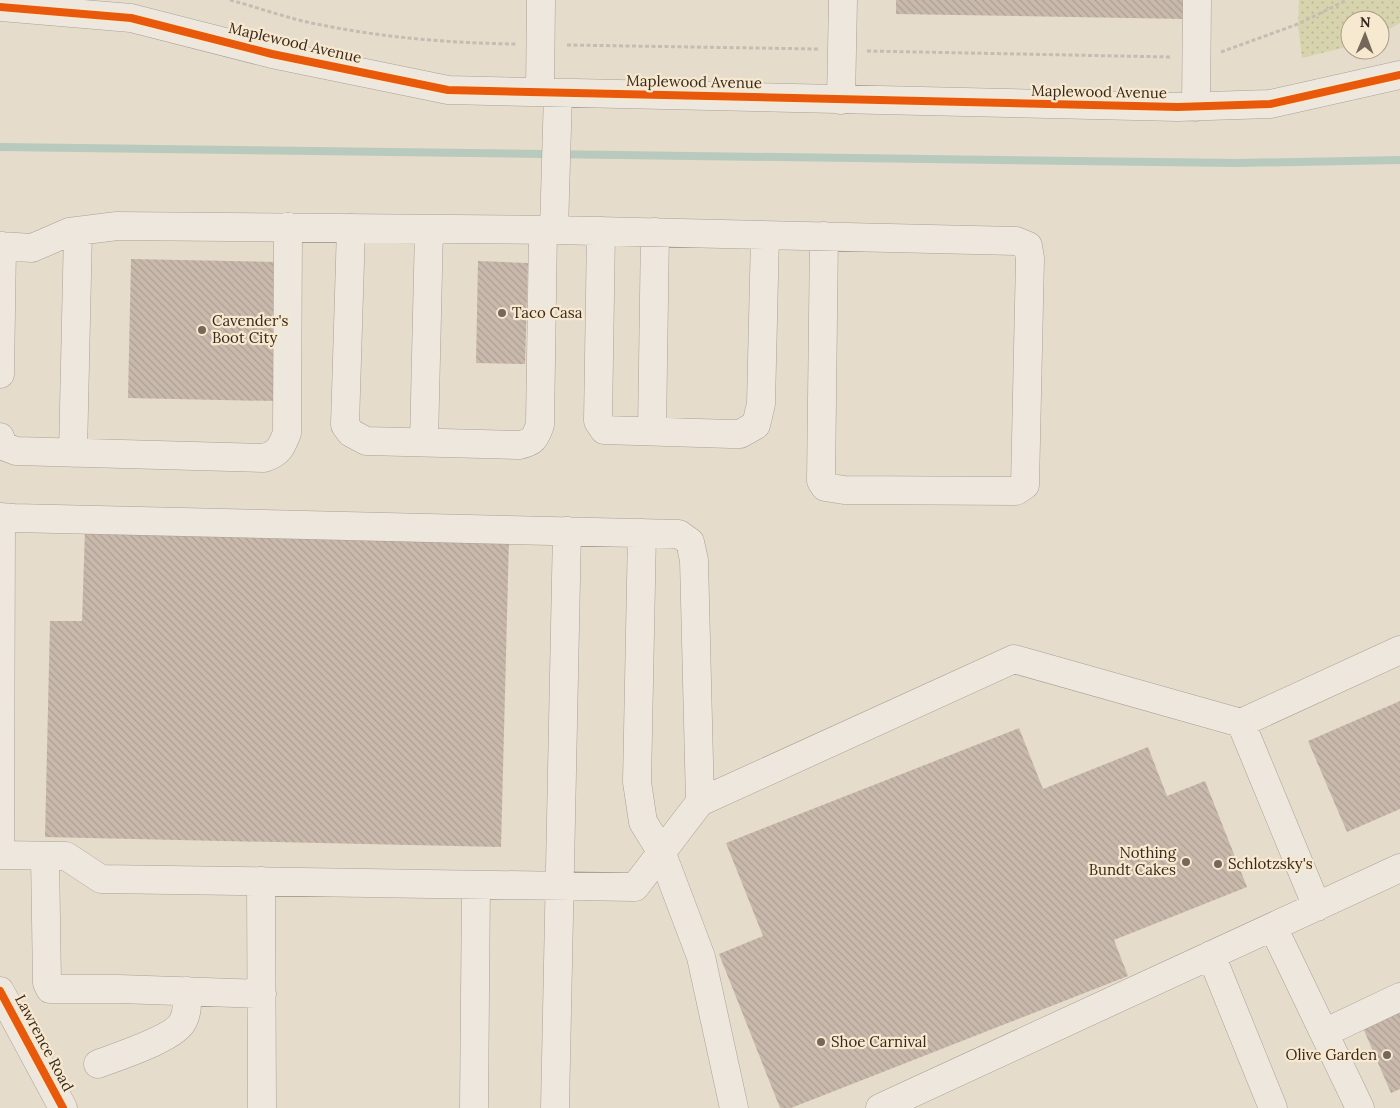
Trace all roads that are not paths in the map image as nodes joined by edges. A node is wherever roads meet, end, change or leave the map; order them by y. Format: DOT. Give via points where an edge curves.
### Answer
graph roads {
  1 [pos="541,0"];
  2 [pos="843,0"];
  3 [pos="1197,0"];
  4 [pos="0,7"];
  5 [pos="1398,74"];
  6 [pos="549,92"];
  7 [pos="841,100"];
  8 [pos="1196,107"];
  9 [pos="288,227"];
  10 [pos="351,228"];
  11 [pos="429,229"];
  12 [pos="548,230"];
  13 [pos="78,231"];
  14 [pos="601,231"];
  15 [pos="655,232"];
  16 [pos="765,236"];
  17 [pos="824,236"];
  18 [pos="1,246"];
  19 [pos="0,374"];
  20 [pos="652,431"];
  21 [pos="0,437"];
  22 [pos="424,442"];
  23 [pos="73,453"];
  24 [pos="0,517"];
  25 [pos="567,530"];
  26 [pos="642,533"];
  27 [pos="1400,650"];
  28 [pos="1241,722"];
  29 [pos="700,802"];
  30 [pos="661,852"];
  31 [pos="45,856"];
  32 [pos="1400,868"];
  33 [pos="261,881"];
  34 [pos="476,885"];
  35 [pos="559,886"];
  36 [pos="1317,907"];
  37 [pos="1273,927"];
  38 [pos="1211,955"];
  39 [pos="0,991"];
  40 [pos="187,991"];
  41 [pos="262,994"];
  42 [pos="1400,997"];
  43 [pos="1324,1033"];
  44 [pos="98,1064"];
  45 [pos="63,1108"];
  46 [pos="262,1108"];
  47 [pos="474,1108"];
  48 [pos="555,1108"];
  49 [pos="734,1108"];
  50 [pos="880,1108"];
  51 [pos="1272,1108"];
  52 [pos="1360,1108"];
  1 -- 6 [label="street" via="540,44"];
  2 -- 7 [label="street"];
  3 -- 8 [label="street"];
  4 -- 6 [label="street, Maplewood Avenue" via="131,18 272,54 448,90"];
  5 -- 8 [label="street, Maplewood Avenue" via="1270,104"];
  6 -- 7 [label="street, Maplewood Avenue"];
  6 -- 12 [label="street"];
  7 -- 8 [label="street, Maplewood Avenue"];
  9 -- 10 [label="street"];
  9 -- 13 [label="street" via="117,226"];
  9 -- 23 [label="street" via="287,433 275,454 264,458"];
  10 -- 11 [label="street"];
  10 -- 22 [label="street" via="345,425 366,441"];
  11 -- 12 [label="street"];
  11 -- 22 [label="street"];
  12 -- 14 [label="street"];
  12 -- 22 [label="street" via="540,424 535,437 519,445"];
  13 -- 18 [label="street" via="32,248"];
  13 -- 23 [label="street"];
  14 -- 15 [label="street"];
  14 -- 20 [label="street" via="598,421 604,430"];
  15 -- 16 [label="street"];
  15 -- 20 [label="street"];
  16 -- 17 [label="street"];
  16 -- 20 [label="street" via="761,404 756,426 740,434"];
  17 -- 17 [label="street" via="1016,241 1028,246 1025,485 1016,491 844,490 826,487 821,481"];
  18 -- 19 [label="street"];
  21 -- 23 [label="street" via="3,446 16,451"];
  24 -- 25 [label="street"];
  24 -- 31 [label="street" via="0,855"];
  25 -- 26 [label="street"];
  25 -- 35 [label="street"];
  26 -- 29 [label="street" via="679,534 690,542 694,560"];
  26 -- 30 [label="street" via="636,782 643,822"];
  27 -- 28 [label="street"];
  28 -- 29 [label="street" via="1014,659"];
  28 -- 36 [label="street"];
  29 -- 30 [label="street"];
  30 -- 35 [label="street" via="635,887"];
  30 -- 49 [label="street" via="701,957"];
  31 -- 33 [label="street" via="66,856 102,878"];
  31 -- 40 [label="street" via="47,984 50,989"];
  32 -- 36 [label="street"];
  33 -- 34 [label="street"];
  33 -- 41 [label="street"];
  34 -- 35 [label="street"];
  34 -- 47 [label="street"];
  35 -- 48 [label="street"];
  36 -- 37 [label="street"];
  37 -- 38 [label="street"];
  37 -- 43 [label="street"];
  38 -- 50 [label="street"];
  38 -- 51 [label="street"];
  39 -- 45 [label="street, Lawrence Road"];
  40 -- 41 [label="street"];
  40 -- 44 [label="street" via="183,1023 177,1028 156,1042"];
  41 -- 46 [label="street"];
  42 -- 43 [label="street"];
  43 -- 52 [label="street"];
}
